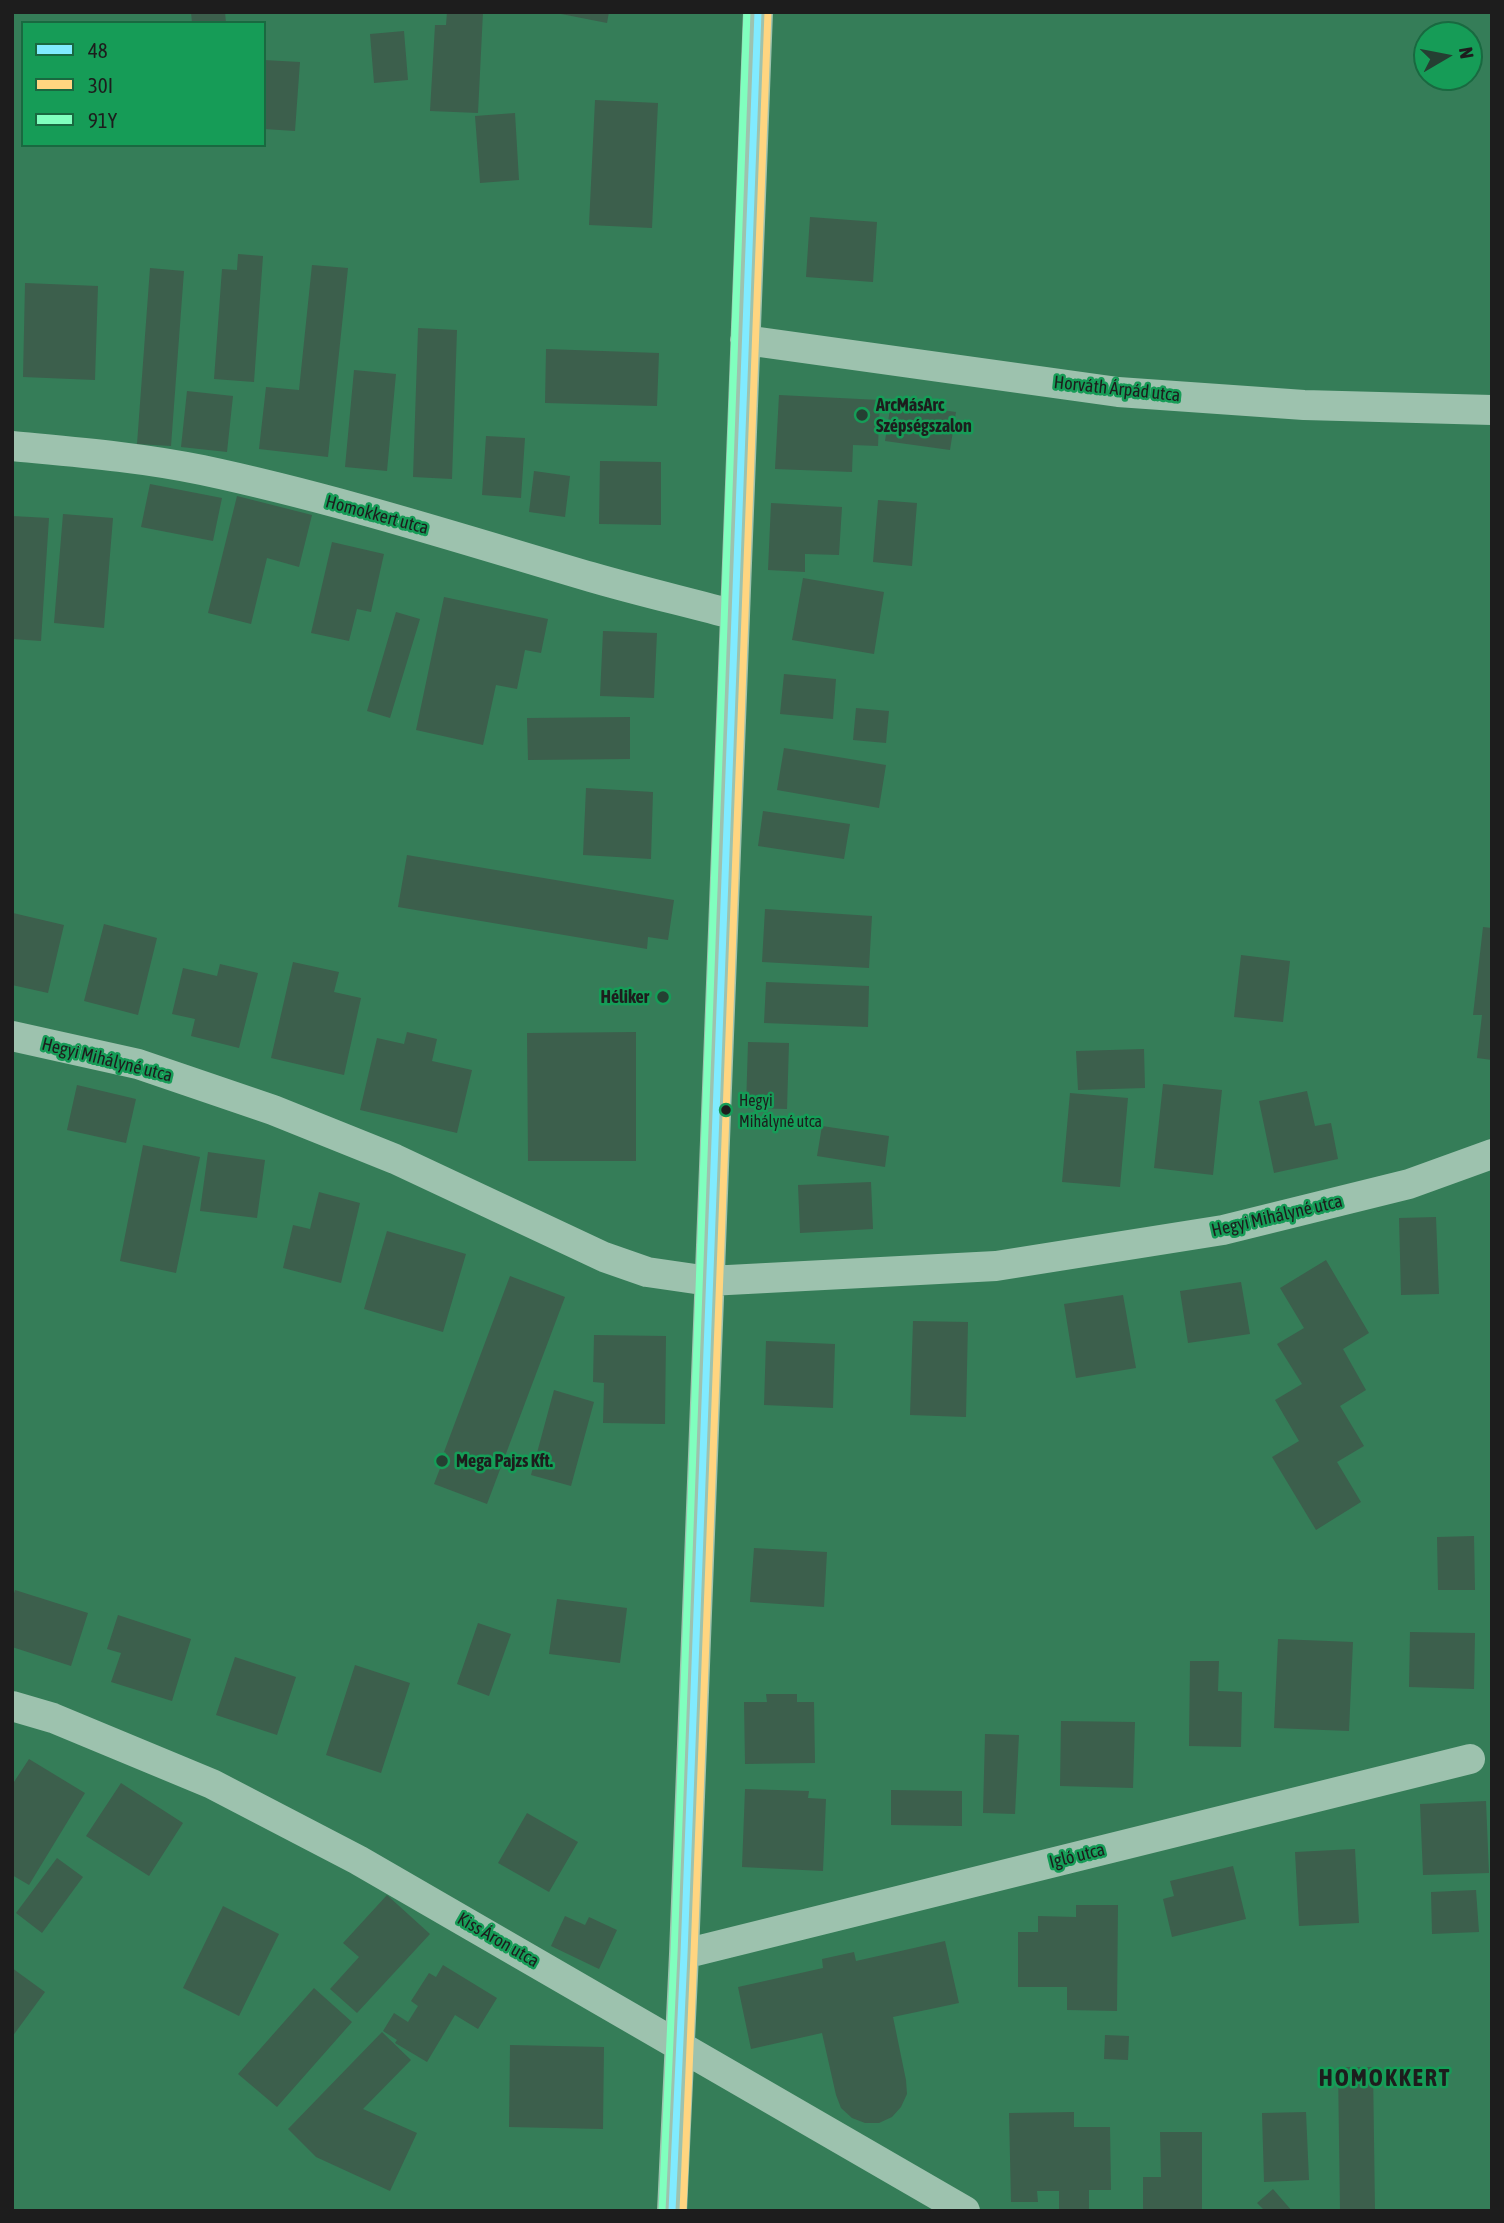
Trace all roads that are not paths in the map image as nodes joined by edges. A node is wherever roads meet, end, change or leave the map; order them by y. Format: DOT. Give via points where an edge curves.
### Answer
graph roads {
  1 [pos="758,12"];
  2 [pos="745,340"];
  3 [pos="1492,410"];
  4 [pos="12,446"];
  5 [pos="735,615"];
  6 [pos="12,1036"];
  7 [pos="1492,1154"];
  8 [pos="709,1281"];
  9 [pos="12,1706"];
  10 [pos="1470,1759"];
  11 [pos="684,1954"];
  12 [pos="680,2045"];
  13 [pos="672,2211"];
  14 [pos="965,2211"];
  1 -- 2 [label="street"];
  2 -- 3 [label="street, Horváth Árpád utca" via="1118,392 1304,405"];
  2 -- 5 [label="street"];
  4 -- 5 [label="street, Homokkert utca" via="186,467 264,484"];
  5 -- 8 [label="street"];
  6 -- 8 [label="street, Hegyi Mihályné utca" via="138,1064 273,1110 394,1158 604,1257 647,1272"];
  7 -- 8 [label="street, Hegyi Mihályné utca" via="1409,1184 1223,1230 996,1266"];
  8 -- 11 [label="street"];
  9 -- 12 [label="street, Kiss Áron utca" via="53,1718 212,1783 358,1860"];
  10 -- 11 [label="street, Igló utca"];
  11 -- 12 [label="street"];
  12 -- 13 [label="street"];
  12 -- 14 [label="street, Kiss Áron utca"];
}
